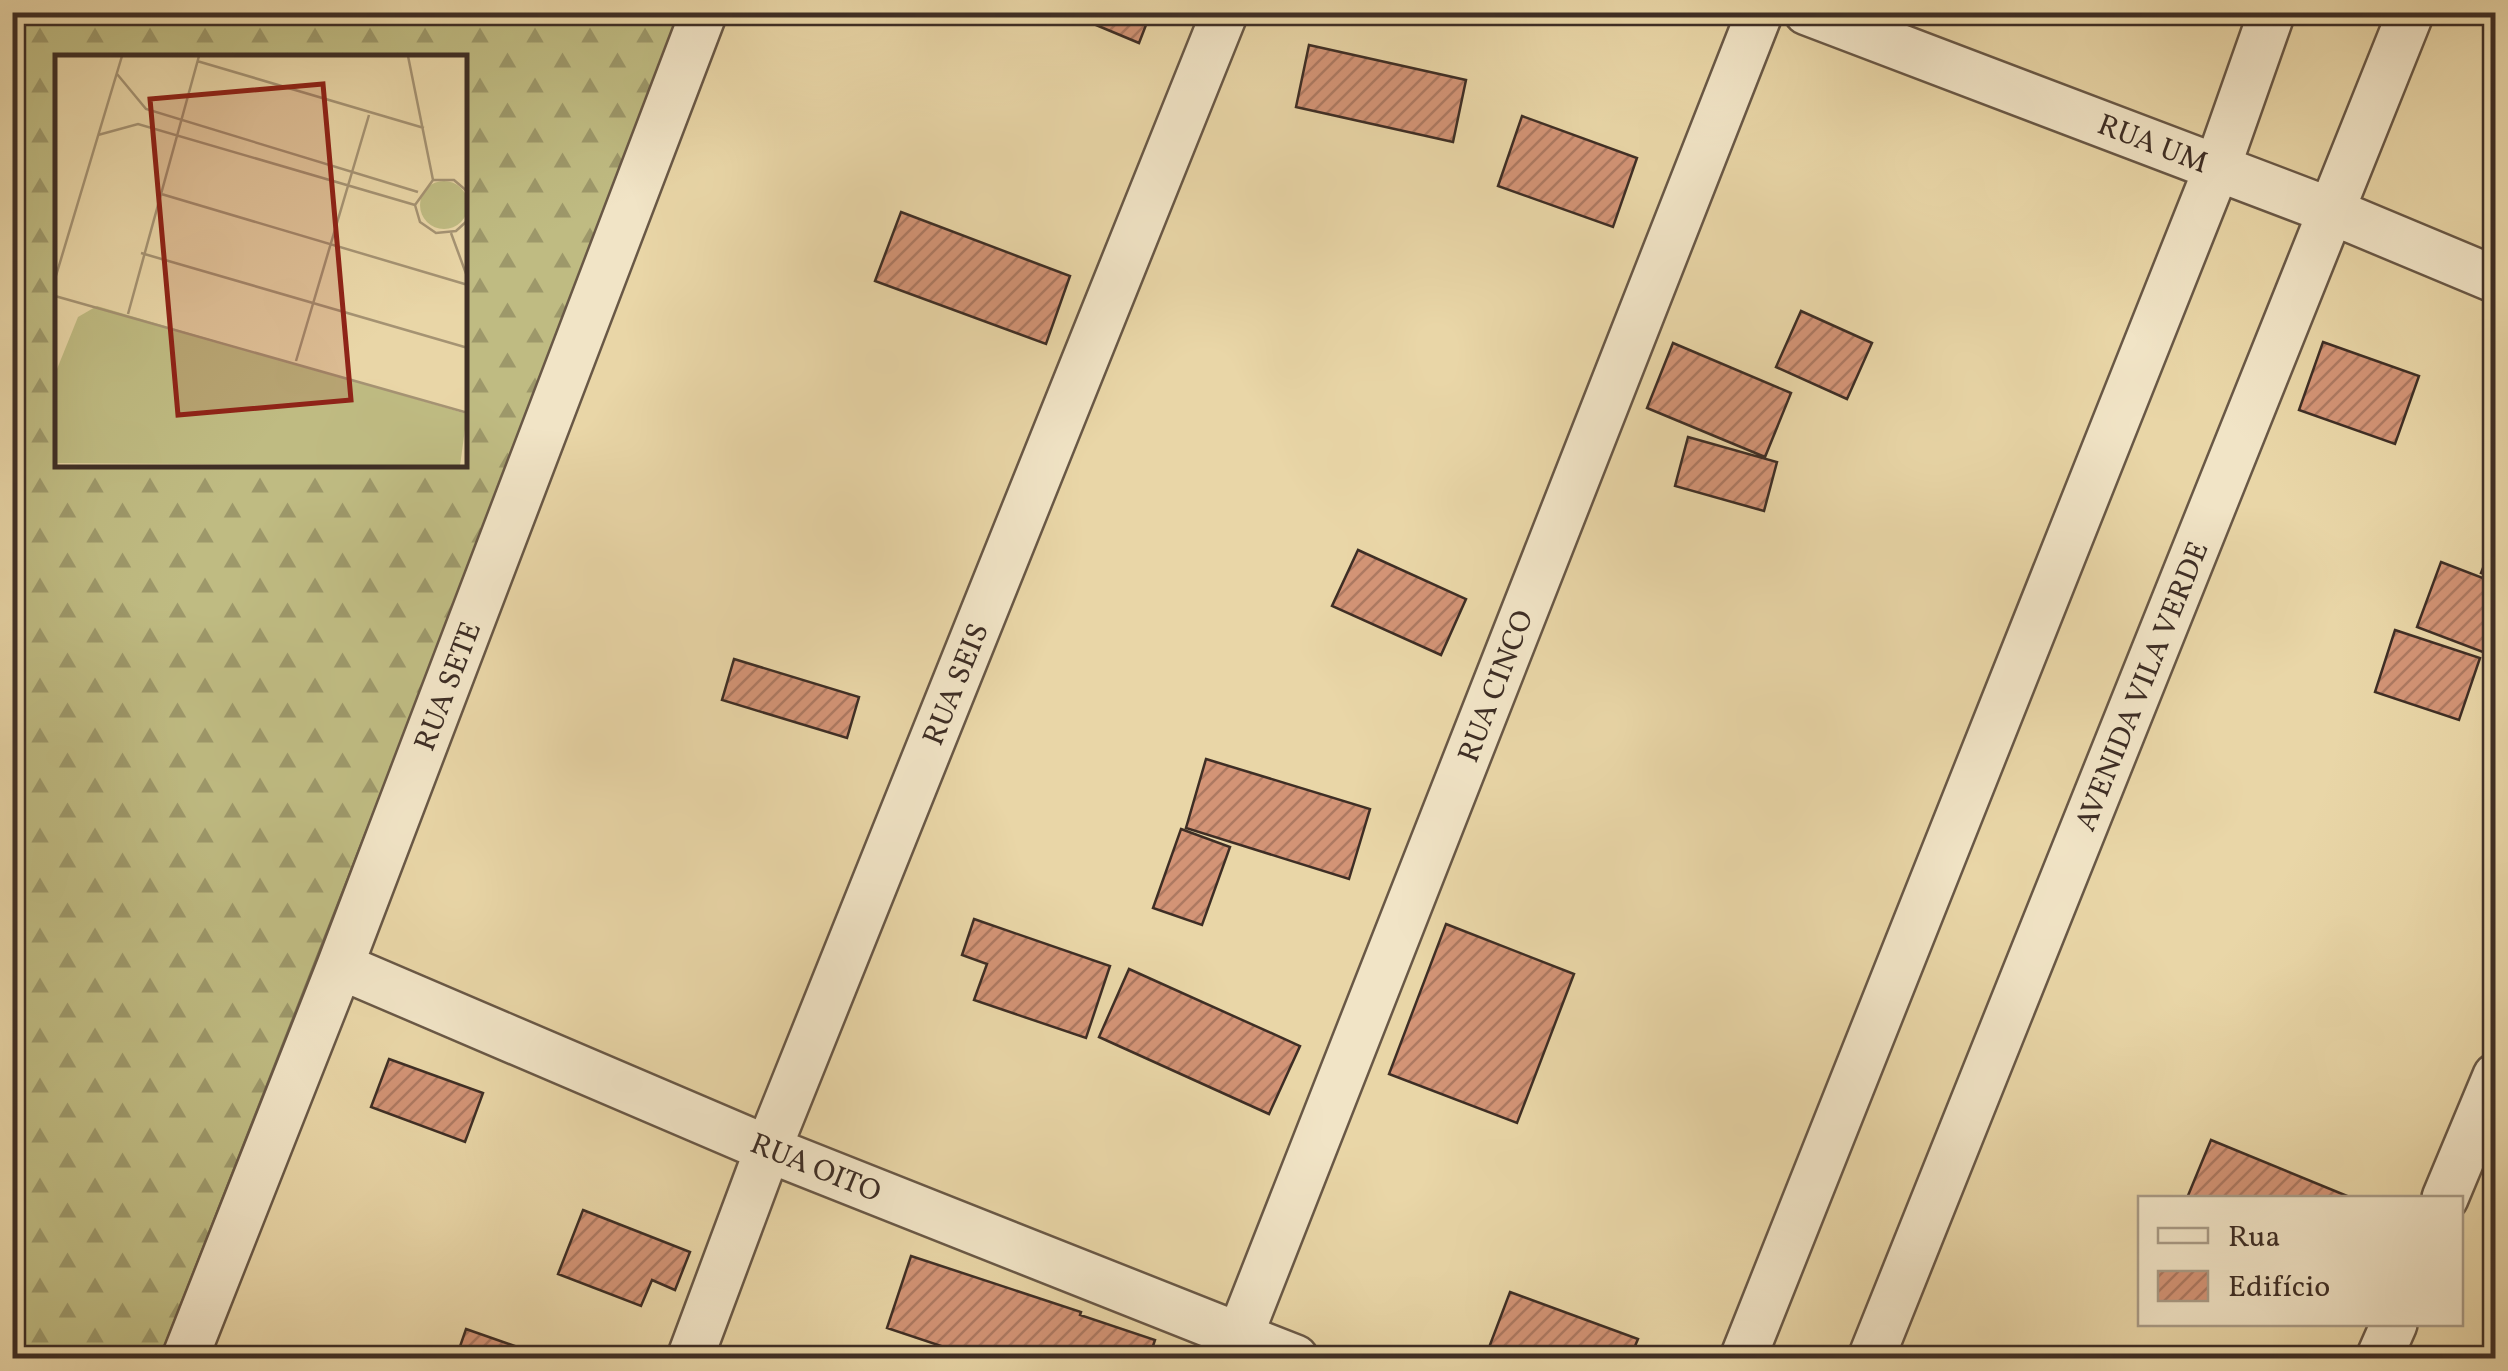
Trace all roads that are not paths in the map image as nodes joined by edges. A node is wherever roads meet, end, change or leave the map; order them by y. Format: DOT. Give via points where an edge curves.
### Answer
graph roads {
  1 [pos="704,12"];
  2 [pos="1224,12"];
  3 [pos="1760,12"];
  4 [pos="1807,12"];
  5 [pos="2272,12"];
  6 [pos="2411,12"];
  7 [pos="2217,168"];
  8 [pos="2331,212"];
  9 [pos="2496,280"];
  10 [pos="340,966"];
  11 [pos="2496,1076"];
  12 [pos="768,1148"];
  13 [pos="2446,1196"];
  14 [pos="2393,1326"];
  15 [pos="1235,1348"];
  16 [pos="185,1358"];
  17 [pos="690,1358"];
  18 [pos="1295,1358"];
  19 [pos="1743,1358"];
  20 [pos="1871,1358"];
  21 [pos="2379,1358"];
  1 -- 10 [label="street, RUA SETE"];
  2 -- 12 [label="street, RUA SEIS"];
  3 -- 15 [label="street, RUA CINCO"];
  4 -- 7 [label="street, RUA UM"];
  5 -- 7 [label="street"];
  6 -- 8 [label="street, AVENIDA VILA VERDE"];
  7 -- 8 [label="street, RUA UM"];
  7 -- 19 [label="street"];
  8 -- 9 [label="street, RUA UM"];
  8 -- 20 [label="street, AVENIDA VILA VERDE"];
  10 -- 12 [label="street, RUA OITO"];
  10 -- 16 [label="street, RUA SETE"];
  11 -- 13 [label="street"];
  12 -- 15 [label="street, RUA OITO"];
  12 -- 17 [label="street, RUA SEIS"];
  14 -- 21 [label="street"];
  15 -- 18 [label="street, RUA OITO"];
}
